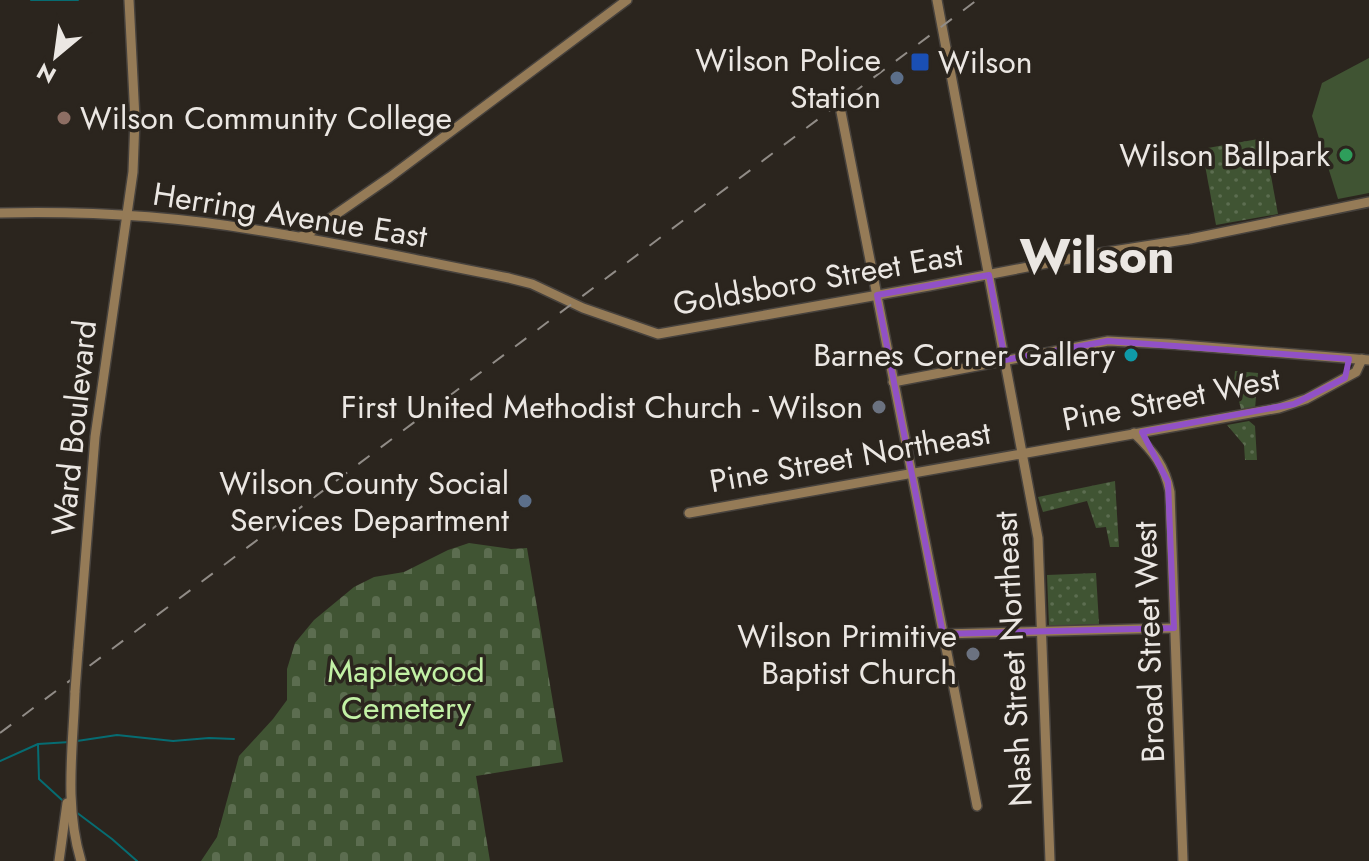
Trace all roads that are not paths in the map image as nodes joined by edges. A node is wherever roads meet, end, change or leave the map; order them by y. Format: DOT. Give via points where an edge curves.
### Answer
graph roads {
  1 [pos="129,0"];
  2 [pos="627,0"];
  3 [pos="937,0"];
  4 [pos="841,112"];
  5 [pos="1369,202"];
  6 [pos="0,213"];
  7 [pos="126,216"];
  8 [pos="298,237"];
  9 [pos="989,275"];
  10 [pos="877,295"];
  11 [pos="565,300"];
  12 [pos="1349,359"];
  13 [pos="1365,359"];
  14 [pos="1005,360"];
  15 [pos="1345,378"];
  16 [pos="893,382"];
  17 [pos="1134,433"];
  18 [pos="1021,453"];
  19 [pos="911,473"];
  20 [pos="689,513"];
  21 [pos="1174,628"];
  22 [pos="1042,631"];
  23 [pos="943,634"];
  24 [pos="70,788"];
  25 [pos="977,806"];
  26 [pos="59,861"];
  27 [pos="81,861"];
  28 [pos="1050,861"];
  29 [pos="1183,861"];
  1 -- 7 [label="main road, Ward Boulevard" via="135,119"];
  2 -- 8 [label="main road" via="390,177"];
  3 -- 9 [label="main road, Nash Street Northeast"];
  4 -- 10 [label="main road"];
  5 -- 9 [label="main road, Goldsboro Street East"];
  6 -- 7 [label="main road, Herring Avenue East"];
  7 -- 8 [label="main road, Herring Avenue East"];
  7 -- 24 [label="main road, Ward Boulevard, bridge" via="95,437"];
  8 -- 11 [label="main road, Herring Avenue East" via="509,278"];
  9 -- 10 [label="main road, Goldsboro Street East"];
  9 -- 14 [label="main road, Nash Street Northeast"];
  10 -- 11 [label="main road, Goldsboro Street East" via="658,334"];
  10 -- 16 [label="main road"];
  12 -- 13 [label="main road"];
  12 -- 14 [label="main road" via="1108,341"];
  12 -- 15 [label="main road"];
  13 -- 15 [label="main road, Pine Street West"];
  14 -- 16 [label="main road"];
  14 -- 18 [label="main road, Nash Street Northeast"];
  15 -- 17 [label="main road, Pine Street West" via="1279,408"];
  16 -- 19 [label="main road"];
  17 -- 18 [label="main road, Pine Street West"];
  17 -- 21 [label="main road, Broad Street West" via="1155,453 1168,482"];
  18 -- 19 [label="main road, Pine Street Northeast"];
  18 -- 22 [label="main road, Nash Street Northeast" via="1038,538"];
  19 -- 20 [label="main road, Pine Street Northeast"];
  19 -- 23 [label="main road"];
  21 -- 22 [label="main road"];
  21 -- 29 [label="main road, Broad Street West"];
  22 -- 23 [label="main road"];
  22 -- 28 [label="main road, Nash Street Northeast"];
  23 -- 25 [label="main road"];
  24 -- 26 [label="main road"];
  24 -- 27 [label="main road, Ward Boulevard"];
}
